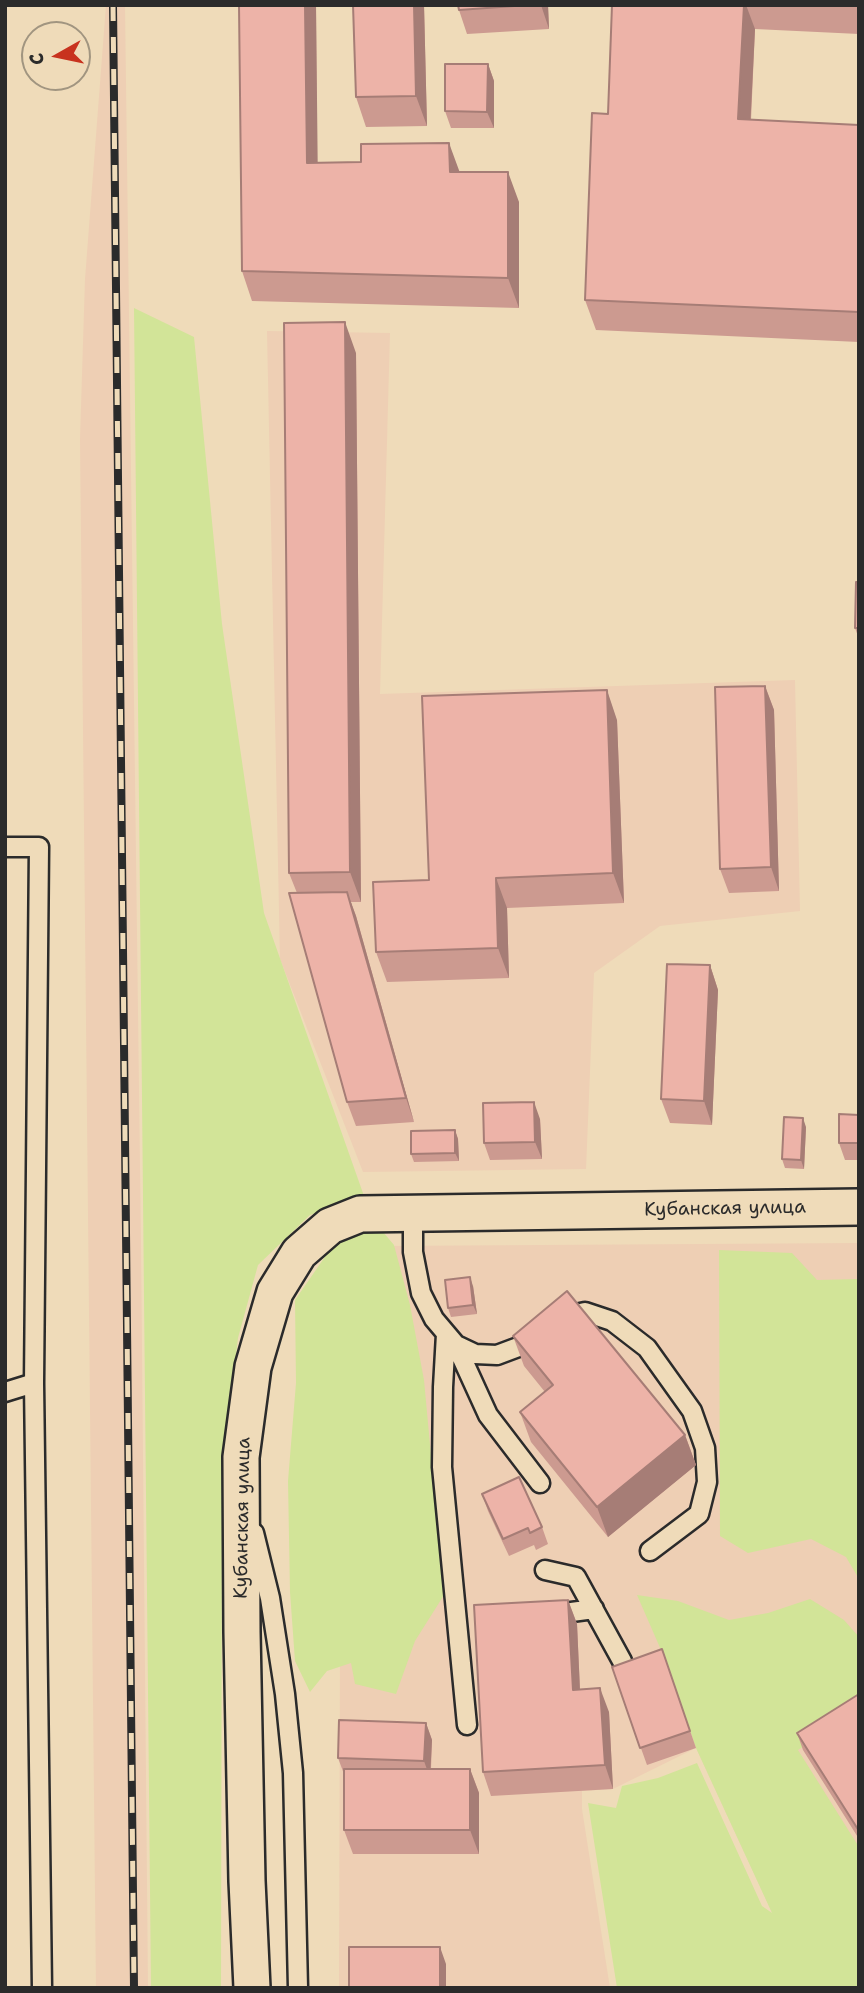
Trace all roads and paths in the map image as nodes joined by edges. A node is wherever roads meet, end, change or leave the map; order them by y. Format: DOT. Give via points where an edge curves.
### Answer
graph roads {
  1 [pos="5,847"];
  2 [pos="859,1207"];
  3 [pos="413,1213"];
  4 [pos="451,1339"];
  5 [pos="34,1383"];
  6 [pos="5,1392"];
  7 [pos="242,1483"];
  8 [pos="540,1483"];
  9 [pos="650,1551"];
  10 [pos="545,1570"];
  11 [pos="594,1609"];
  12 [pos="535,1617"];
  13 [pos="622,1661"];
  14 [pos="467,1725"];
  15 [pos="41,1988"];
  16 [pos="252,1988"];
  17 [pos="298,1988"];
  1 -- 5 [label="lane" via="39,846"];
  2 -- 3 [label="street, Кубанская улица"];
  3 -- 4 [label="lane" via="413,1252 421,1293 434,1320"];
  3 -- 7 [label="street, Кубанская улица" via="360,1214 330,1226 299,1253 275,1292 253,1367"];
  4 -- 8 [label="lane" via="488,1415"];
  4 -- 9 [label="lane" via="475,1354 497,1355 522,1346 562,1317 585,1311 612,1321 647,1348 692,1411 705,1448 708,1482 699,1514"];
  4 -- 14 [label="lane" via="443,1387 442,1467 464,1623"];
  5 -- 6 [label="lane"];
  5 -- 15 [label="lane"];
  7 -- 16 [label="street, Кубанская улица"];
  7 -- 17 [label="lane" via="270,1598 285,1694 293,1773"];
  10 -- 11 [label="lane" via="576,1577"];
  11 -- 12 [label="lane"];
  11 -- 13 [label="lane"];
}
